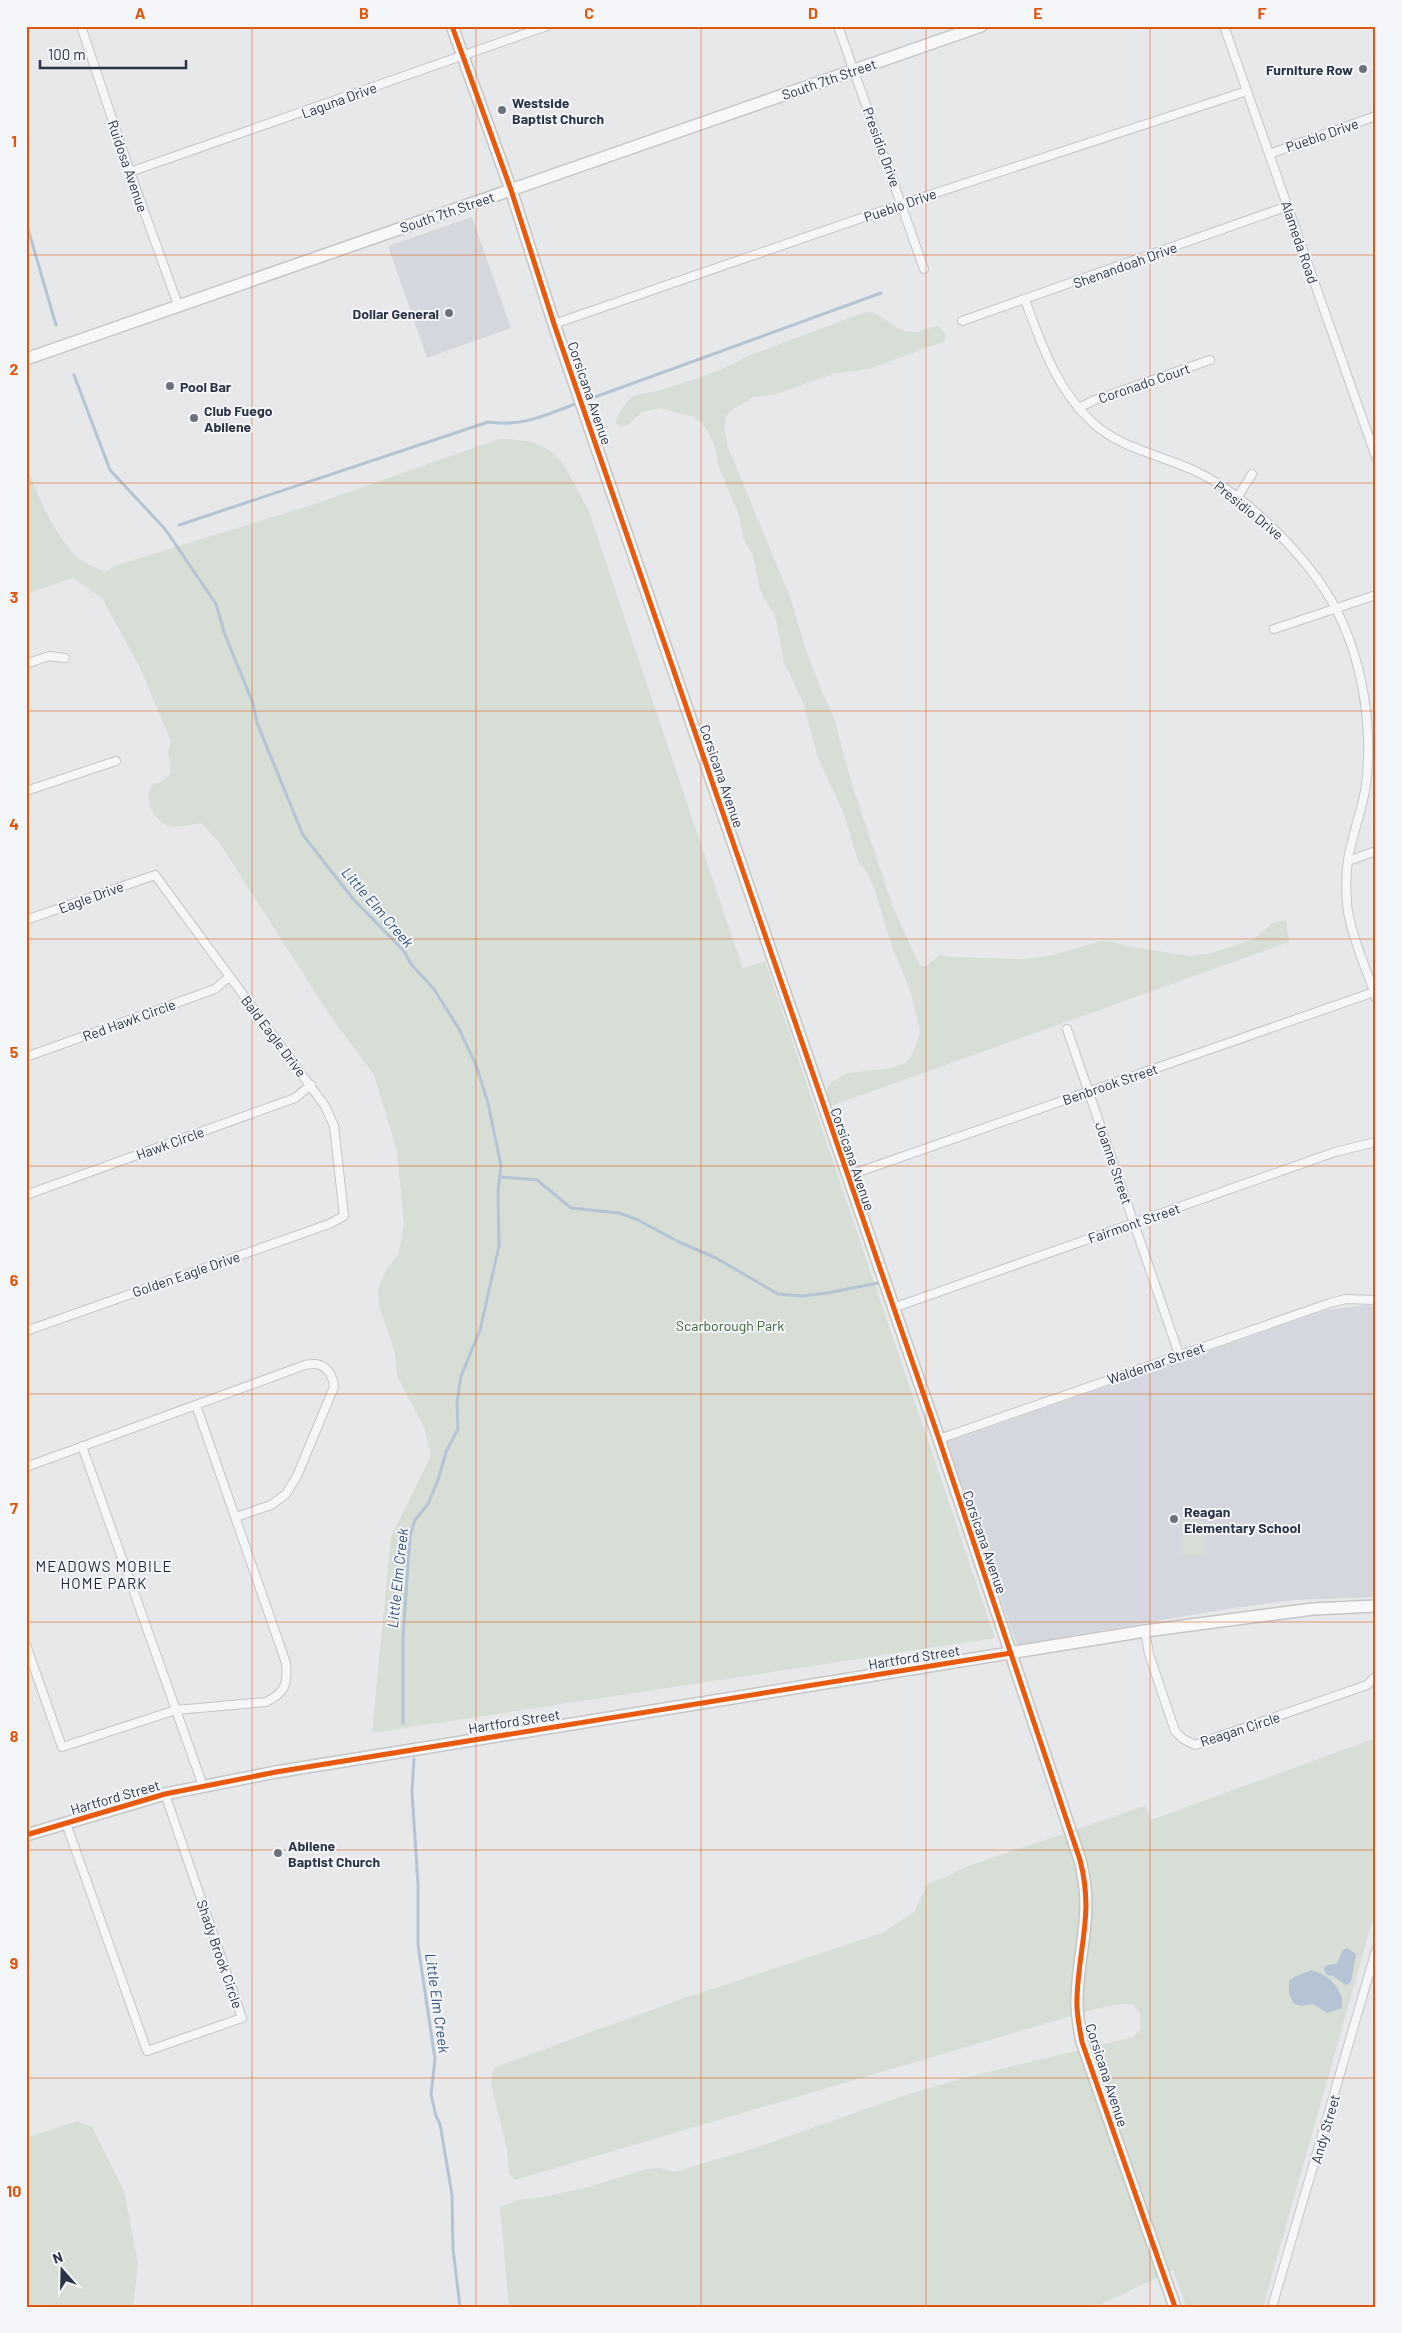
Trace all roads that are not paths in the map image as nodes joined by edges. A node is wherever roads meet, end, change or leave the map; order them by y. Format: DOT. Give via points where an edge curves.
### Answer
graph roads {
  1 [pos="90,26"];
  2 [pos="452,26"];
  3 [pos="547,26"];
  4 [pos="838,26"];
  5 [pos="981,26"];
  6 [pos="1224,26"];
  7 [pos="81,28"];
  8 [pos="463,56"];
  9 [pos="853,71"];
  10 [pos="1247,91"];
  11 [pos="1376,116"];
  12 [pos="1269,154"];
  13 [pos="130,172"];
  14 [pos="510,190"];
  15 [pos="902,204"];
  16 [pos="1288,206"];
  17 [pos="924,269"];
  18 [pos="1025,300"];
  19 [pos="178,305"];
  20 [pos="962,321"];
  21 [pos="554,324"];
  22 [pos="26,359"];
  23 [pos="1210,360"];
  24 [pos="1078,408"];
  25 [pos="1376,457"];
  26 [pos="1252,474"];
  27 [pos="1237,498"];
  28 [pos="1376,595"];
  29 [pos="1336,609"];
  30 [pos="1274,629"];
  31 [pos="65,658"];
  32 [pos="26,664"];
  33 [pos="1372,726"];
  34 [pos="116,761"];
  35 [pos="26,791"];
  36 [pos="1376,851"];
  37 [pos="1348,861"];
  38 [pos="155,875"];
  39 [pos="26,920"];
  40 [pos="229,977"];
  41 [pos="1375,995"];
  42 [pos="1067,1029"];
  43 [pos="26,1057"];
  44 [pos="311,1085"];
  45 [pos="1089,1091"];
  46 [pos="1376,1142"];
  47 [pos="847,1176"];
  48 [pos="26,1195"];
  49 [pos="344,1216"];
  50 [pos="1134,1223"];
  51 [pos="1376,1300"];
  52 [pos="893,1308"];
  53 [pos="26,1331"];
  54 [pos="1179,1354"];
  55 [pos="196,1405"];
  56 [pos="939,1440"];
  57 [pos="82,1446"];
  58 [pos="26,1466"];
  59 [pos="236,1517"];
  60 [pos="1376,1606"];
  61 [pos="1145,1631"];
  62 [pos="26,1645"];
  63 [pos="1011,1653"];
  64 [pos="1376,1676"];
  65 [pos="176,1710"];
  66 [pos="203,1786"];
  67 [pos="165,1794"];
  68 [pos="66,1823"];
  69 [pos="26,1835"];
  70 [pos="1376,1950"];
  71 [pos="1175,2307"];
  72 [pos="1272,2307"];
  1 -- 7 [label="street"];
  2 -- 8 [label="street, Corsicana Avenue"];
  3 -- 8 [label="street, Laguna Drive"];
  4 -- 9 [label="street, Presidio Drive"];
  5 -- 9 [label="street, South 7th Street"];
  6 -- 10 [label="street, Alameda Road"];
  7 -- 13 [label="street, Ruidosa Avenue"];
  8 -- 13 [label="street, Laguna Drive"];
  8 -- 14 [label="street, Corsicana Avenue"];
  9 -- 14 [label="street, South 7th Street"];
  9 -- 15 [label="street, Presidio Drive"];
  10 -- 12 [label="street, Alameda Road"];
  10 -- 15 [label="street, Pueblo Drive"];
  11 -- 12 [label="street, Pueblo Drive"];
  12 -- 16 [label="street, Alameda Road"];
  13 -- 19 [label="street, Ruidosa Avenue"];
  14 -- 19 [label="street, South 7th Street"];
  14 -- 21 [label="street, Corsicana Avenue"];
  15 -- 17 [label="street, Presidio Drive"];
  15 -- 21 [label="street, Pueblo Drive"];
  16 -- 18 [label="street, Shenandoah Drive"];
  16 -- 25 [label="street, Alameda Road"];
  18 -- 20 [label="street, Shenandoah Drive"];
  18 -- 24 [label="street, Presidio Drive" via="1046,357"];
  19 -- 22 [label="street, South 7th Street"];
  21 -- 47 [label="street, Corsicana Avenue"];
  23 -- 24 [label="street, Coronado Court"];
  24 -- 27 [label="street, Presidio Drive" via="1109,434 1193,470"];
  26 -- 27 [label="street"];
  27 -- 29 [label="street, Presidio Drive" via="1287,540"];
  28 -- 29 [label="street"];
  29 -- 30 [label="street"];
  29 -- 33 [label="street, Presidio Drive" via="1355,660"];
  31 -- 32 [label="street" via="49,656"];
  33 -- 37 [label="street, Presidio Drive" via="1366,786"];
  34 -- 35 [label="street"];
  36 -- 37 [label="street"];
  37 -- 41 [label="street, Presidio Drive" via="1347,907"];
  38 -- 39 [label="street, Eagle Drive"];
  38 -- 40 [label="street, Bald Eagle Drive"];
  40 -- 43 [label="street, Red Hawk Circle" via="215,989"];
  40 -- 44 [label="street, Bald Eagle Drive"];
  41 -- 45 [label="street, Benbrook Street"];
  42 -- 45 [label="street, Joanne Street"];
  44 -- 48 [label="street, Hawk Circle" via="295,1098"];
  44 -- 49 [label="street, Bald Eagle Drive" via="334,1126"];
  45 -- 47 [label="street, Benbrook Street"];
  45 -- 50 [label="street, Joanne Street"];
  46 -- 50 [label="street, Fairmont Street" via="1335,1152"];
  47 -- 52 [label="street, Corsicana Avenue"];
  49 -- 53 [label="street, Golden Eagle Drive"];
  50 -- 52 [label="street, Fairmont Street"];
  50 -- 54 [label="street, Joanne Street"];
  51 -- 54 [label="street, Waldemar Street" via="1346,1299 1330,1303"];
  52 -- 56 [label="street, Corsicana Avenue"];
  54 -- 56 [label="street, Waldemar Street"];
  55 -- 57 [label="street"];
  55 -- 59 [label="street"];
  55 -- 59 [label="street" via="314,1363 328,1369 333,1378 334,1387 297,1476 286,1494 271,1505"];
  56 -- 63 [label="street, Corsicana Avenue"];
  57 -- 58 [label="street"];
  57 -- 65 [label="street"];
  59 -- 65 [label="street" via="286,1663 286,1682 278,1696 266,1702"];
  60 -- 61 [label="street, Hartford Street" via="1313,1609"];
  61 -- 63 [label="street, Hartford Street"];
  61 -- 64 [label="street, Reagan Circle" via="1149,1654 1175,1731 1195,1745 1367,1685"];
  62 -- 65 [label="street" via="62,1747"];
  63 -- 66 [label="street, Hartford Street" via="417,1748"];
  63 -- 71 [label="street, Corsicana Avenue" via="1086,1881 1086,1928 1077,1999 1082,2042"];
  65 -- 66 [label="street"];
  66 -- 67 [label="street, Hartford Street"];
  67 -- 68 [label="street, Hartford Street"];
  67 -- 68 [label="street, Shady Brook Circle" via="242,2018 147,2051"];
  68 -- 69 [label="street, Hartford Street"];
  70 -- 72 [label="street, Andy Street"];
}
